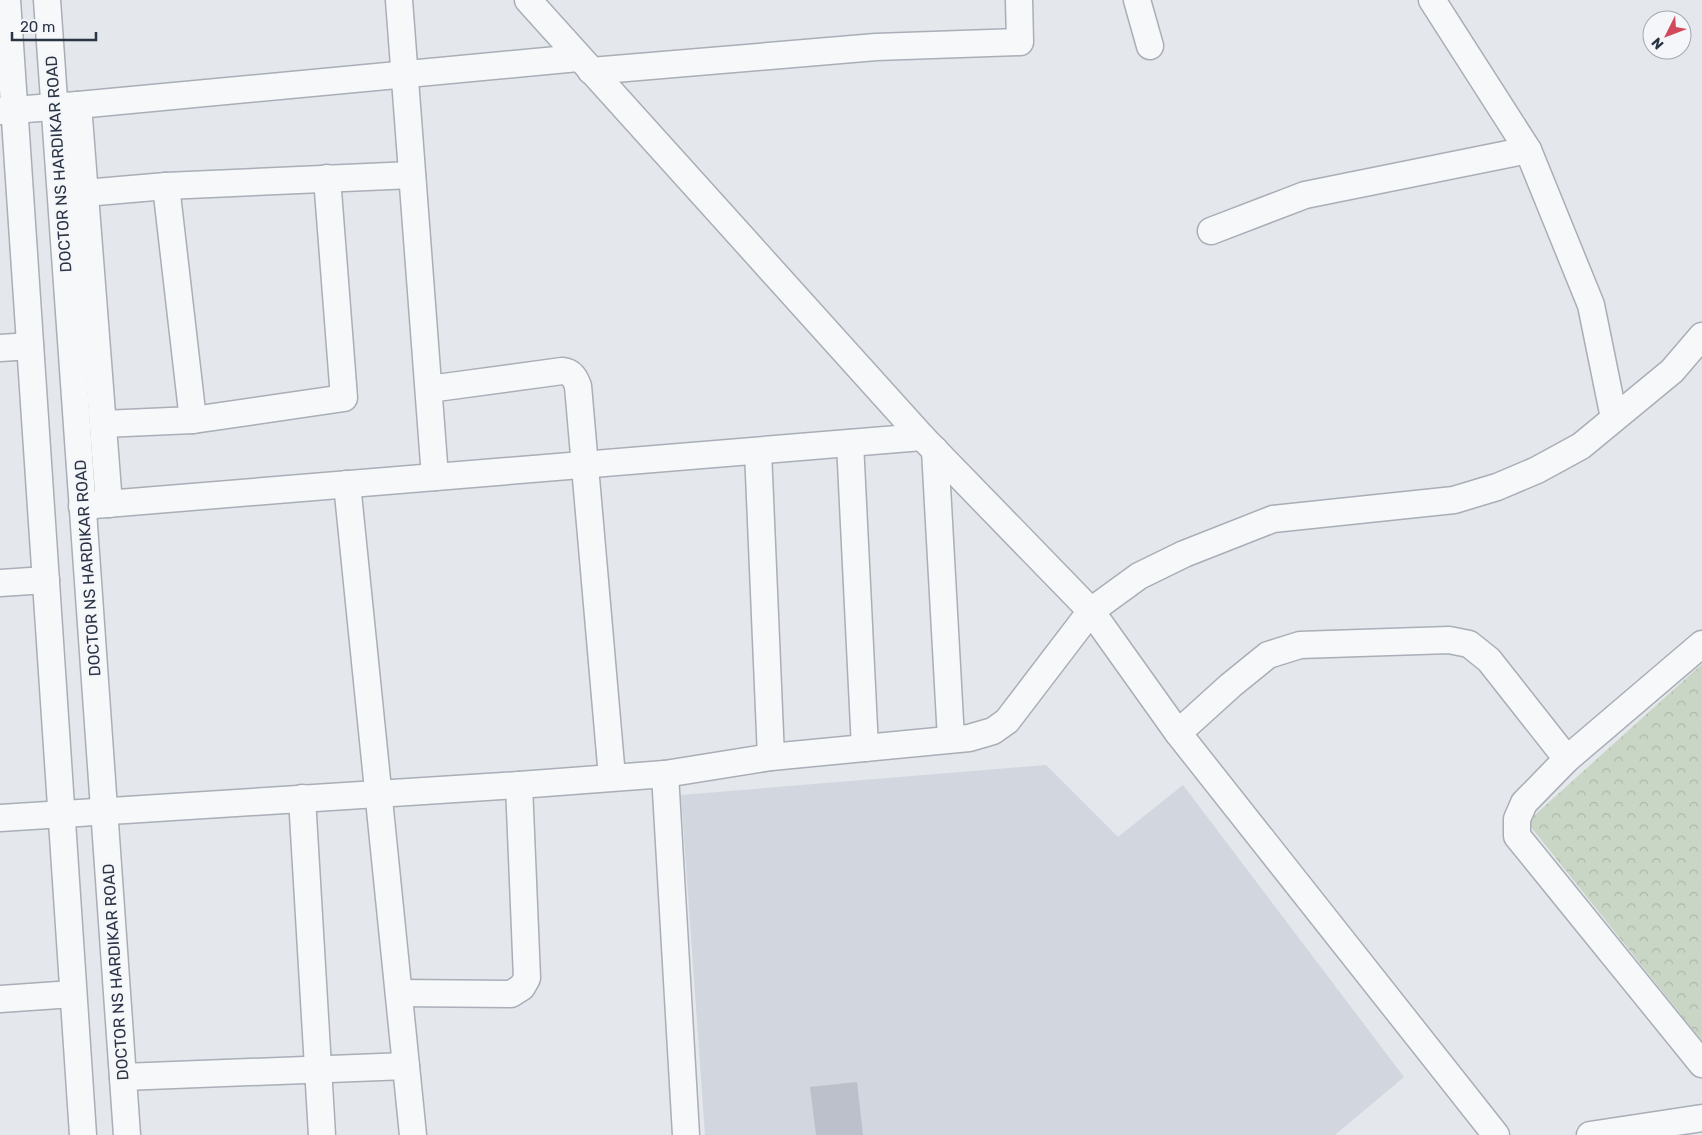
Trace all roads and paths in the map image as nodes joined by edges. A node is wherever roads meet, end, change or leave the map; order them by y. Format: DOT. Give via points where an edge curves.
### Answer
graph roads {
  1 [pos="7,0"];
  2 [pos="47,0"];
  3 [pos="399,0"];
  4 [pos="528,0"];
  5 [pos="1019,0"];
  6 [pos="1137,0"];
  7 [pos="1432,0"];
  8 [pos="1150,46"];
  9 [pos="584,64"];
  10 [pos="404,74"];
  11 [pos="66,106"];
  12 [pos="7,110"];
  13 [pos="1528,150"];
  14 [pos="412,174"];
  15 [pos="326,178"];
  16 [pos="166,186"];
  17 [pos="85,193"];
  18 [pos="1211,231"];
  19 [pos="12,245"];
  20 [pos="1702,336"];
  21 [pos="30,346"];
  22 [pos="0,348"];
  23 [pos="429,390"];
  24 [pos="1614,418"];
  25 [pos="193,420"];
  26 [pos="102,424"];
  27 [pos="850,443"];
  28 [pos="928,444"];
  29 [pos="758,451"];
  30 [pos="586,465"];
  31 [pos="434,477"];
  32 [pos="347,484"];
  33 [pos="109,504"];
  34 [pos="82,506"];
  35 [pos="46,580"];
  36 [pos="0,583"];
  37 [pos="1091,611"];
  38 [pos="1702,644"];
  39 [pos="1178,733"];
  40 [pos="951,739"];
  41 [pos="865,748"];
  42 [pos="770,757"];
  43 [pos="1567,759"];
  44 [pos="665,774"];
  45 [pos="612,777"];
  46 [pos="519,785"];
  47 [pos="379,793"];
  48 [pos="302,798"];
  49 [pos="104,811"];
  50 [pos="62,814"];
  51 [pos="0,818"];
  52 [pos="399,993"];
  53 [pos="73,994"];
  54 [pos="0,999"];
  55 [pos="1702,1064"];
  56 [pos="406,1066"];
  57 [pos="318,1070"];
  58 [pos="123,1077"];
  59 [pos="1691,1125"];
  60 [pos="83,1135"];
  61 [pos="127,1135"];
  62 [pos="322,1135"];
  63 [pos="414,1135"];
  64 [pos="686,1135"];
  65 [pos="1496,1135"];
  66 [pos="1590,1135"];
  1 -- 12 [label="street"];
  2 -- 11 [label="street, DOCTOR NS HARDIKAR ROAD"];
  3 -- 10 [label="street"];
  4 -- 9 [label="street"];
  5 -- 9 [label="street" via="1020,42"];
  6 -- 8 [label="street"];
  7 -- 13 [label="street"];
  9 -- 10 [label="street"];
  9 -- 28 [label="street"];
  10 -- 11 [label="street"];
  10 -- 14 [label="street"];
  11 -- 12 [label="street"];
  11 -- 17 [label="street"];
  11 -- 34 [label="street, DOCTOR NS HARDIKAR ROAD"];
  12 -- 19 [label="street"];
  13 -- 18 [label="street" via="1305,195"];
  13 -- 24 [label="street" via="1591,305"];
  14 -- 15 [label="street"];
  14 -- 23 [label="street"];
  15 -- 16 [label="street"];
  15 -- 25 [label="street" via="344,398"];
  16 -- 17 [label="street"];
  16 -- 25 [label="street"];
  17 -- 26 [label="street"];
  19 -- 21 [label="street"];
  20 -- 24 [label="street" via="1672,371"];
  21 -- 22 [label="street"];
  21 -- 35 [label="street"];
  23 -- 30 [label="street" via="567,372 575,377 578,386"];
  23 -- 31 [label="street"];
  24 -- 37 [label="street" via="1581,446 1498,487 1454,500 1273,519 1138,576"];
  25 -- 26 [label="street"];
  26 -- 33 [label="street"];
  27 -- 28 [label="street"];
  27 -- 29 [label="street"];
  27 -- 41 [label="street"];
  28 -- 37 [label="street"];
  28 -- 40 [label="street"];
  29 -- 30 [label="street"];
  29 -- 42 [label="street"];
  30 -- 31 [label="street"];
  30 -- 45 [label="street"];
  31 -- 32 [label="street"];
  32 -- 33 [label="street"];
  32 -- 47 [label="street"];
  33 -- 34 [label="street"];
  34 -- 49 [label="street, DOCTOR NS HARDIKAR ROAD"];
  35 -- 36 [label="street"];
  35 -- 50 [label="street"];
  37 -- 39 [label="street"];
  37 -- 40 [label="street" via="1007,721 969,738"];
  38 -- 43 [label="street"];
  39 -- 43 [label="street" via="1268,655 1284,649 1300,645 1449,640 1468,644 1489,660"];
  39 -- 65 [label="street"];
  40 -- 41 [label="street"];
  41 -- 42 [label="street"];
  42 -- 44 [label="street"];
  43 -- 55 [label="street" via="1524,803 1517,819 1517,836"];
  44 -- 45 [label="street"];
  44 -- 64 [label="street"];
  45 -- 46 [label="street"];
  46 -- 47 [label="street"];
  46 -- 52 [label="street" via="527,978 522,987 511,994"];
  47 -- 48 [label="street"];
  47 -- 52 [label="street"];
  48 -- 49 [label="street"];
  48 -- 57 [label="street"];
  49 -- 50 [label="street"];
  49 -- 58 [label="street, DOCTOR NS HARDIKAR ROAD"];
  50 -- 51 [label="street"];
  50 -- 53 [label="street"];
  52 -- 56 [label="street"];
  53 -- 54 [label="street"];
  53 -- 60 [label="street"];
  56 -- 57 [label="street"];
  56 -- 63 [label="street"];
  57 -- 58 [label="street"];
  57 -- 62 [label="street"];
  58 -- 61 [label="street, DOCTOR NS HARDIKAR ROAD"];
  59 -- 66 [label="street"];
}
